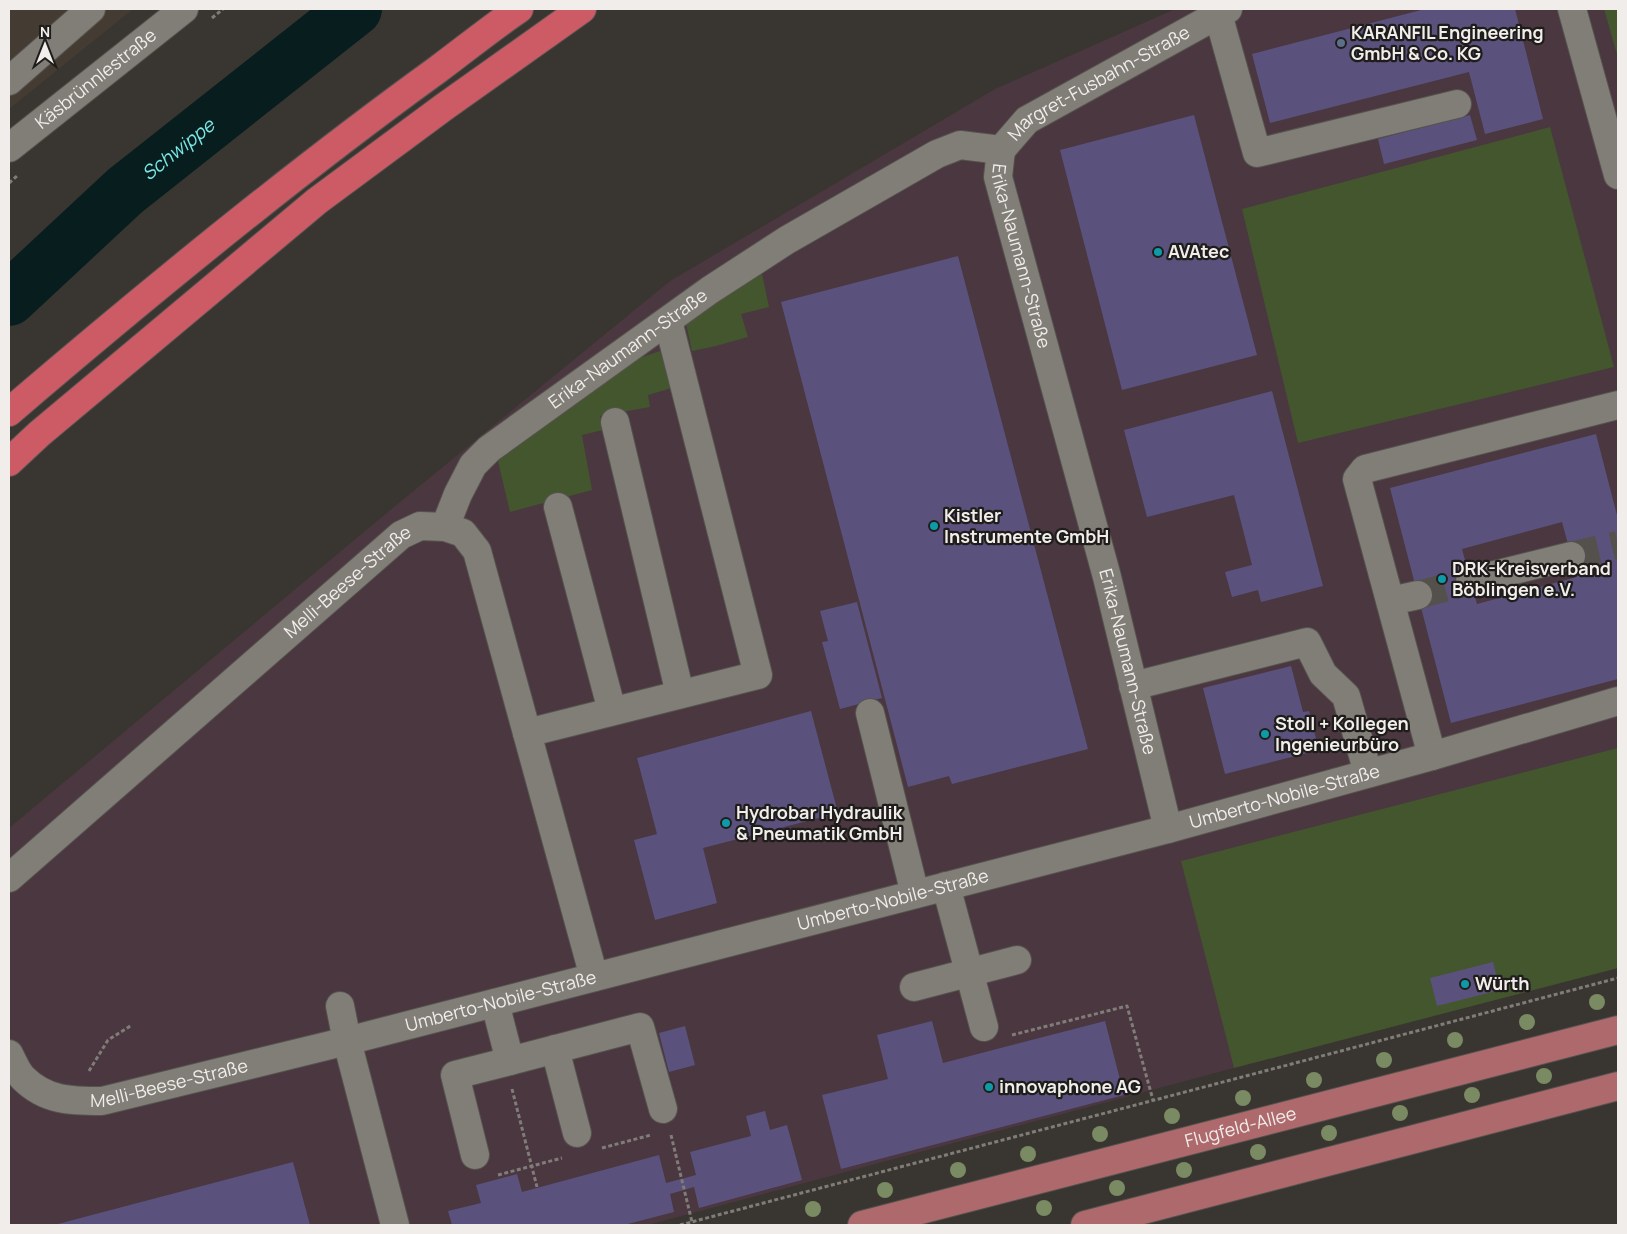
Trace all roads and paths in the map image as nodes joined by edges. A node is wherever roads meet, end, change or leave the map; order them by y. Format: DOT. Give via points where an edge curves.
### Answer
graph roads {
  1 [pos="91,9"];
  2 [pos="184,9"];
  3 [pos="519,9"];
  4 [pos="582,9"];
  5 [pos="1572,9"];
  6 [pos="1223,11"];
  7 [pos="9,81"];
  8 [pos="1457,104"];
  9 [pos="9,148"];
  10 [pos="1001,150"];
  11 [pos="1618,175"];
  12 [pos="668,321"];
  13 [pos="1618,404"];
  14 [pos="9,412"];
  15 [pos="615,422"];
  16 [pos="9,462"];
  17 [pos="558,507"];
  18 [pos="445,527"];
  19 [pos="1572,556"];
  20 [pos="1470,581"];
  21 [pos="1418,594"];
  22 [pos="1390,601"];
  23 [pos="1133,686"];
  24 [pos="680,694"];
  25 [pos="1618,701"];
  26 [pos="612,711"];
  27 [pos="870,713"];
  28 [pos="527,733"];
  29 [pos="1432,756"];
  30 [pos="1368,773"];
  31 [pos="1168,829"];
  32 [pos="9,878"];
  33 [pos="946,886"];
  34 [pos="915,894"];
  35 [pos="1017,960"];
  36 [pos="970,974"];
  37 [pos="594,977"];
  38 [pos="1618,978"];
  39 [pos="914,987"];
  40 [pos="495,1003"];
  41 [pos="340,1006"];
  42 [pos="132,1025"];
  43 [pos="1618,1030"];
  44 [pos="995,1032"];
  45 [pos="347,1041"];
  46 [pos="554,1049"];
  47 [pos="9,1054"];
  48 [pos="508,1061"];
  49 [pos="1618,1086"];
  50 [pos="1153,1100"];
  51 [pos="70,1101"];
  52 [pos="664,1124"];
  53 [pos="577,1133"];
  54 [pos="599,1149"];
  55 [pos="475,1155"];
  56 [pos="565,1157"];
  57 [pos="532,1166"];
  58 [pos="537,1187"];
  59 [pos="692,1222"];
  60 [pos="395,1225"];
  61 [pos="680,1225"];
  62 [pos="862,1225"];
  63 [pos="1085,1225"];
  1 -- 7 [label="street"];
  2 -- 9 [label="street, Käsbrünnlestraße"];
  3 -- 14 [label="highway" via="261,203"];
  4 -- 16 [label="highway" via="444,106 317,202"];
  5 -- 11 [label="street"];
  6 -- 8 [label="street" via="1257,153"];
  6 -- 10 [label="street, Margret-Fusbahn-Straße" via="1027,120"];
  10 -- 12 [label="street, Erika-Naumann-Straße" via="960,145 936,154 787,240"];
  10 -- 23 [label="street, Erika-Naumann-Straße" via="998,177 1107,577"];
  12 -- 18 [label="street, Erika-Naumann-Straße" via="489,449 473,465"];
  12 -- 24 [label="street" via="758,674"];
  13 -- 22 [label="street" via="1364,469 1357,479"];
  15 -- 24 [label="street"];
  17 -- 26 [label="street"];
  18 -- 28 [label="street, Melli-Beese-Straße" via="463,533 477,551"];
  18 -- 32 [label="street, Melli-Beese-Straße" via="420,526 401,535"];
  19 -- 20 [label="street"];
  21 -- 22 [label="street"];
  22 -- 29 [label="street"];
  23 -- 30 [label="street" via="1307,642 1323,674 1346,696"];
  23 -- 31 [label="street, Erika-Naumann-Straße"];
  24 -- 26 [label="street"];
  25 -- 29 [label="street, Umberto-Nobile-Straße"];
  26 -- 28 [label="street"];
  27 -- 34 [label="street"];
  28 -- 37 [label="street, Melli-Beese-Straße"];
  29 -- 30 [label="street, Umberto-Nobile-Straße"];
  30 -- 31 [label="street, Umberto-Nobile-Straße"];
  31 -- 33 [label="street, Umberto-Nobile-Straße"];
  33 -- 34 [label="street, Umberto-Nobile-Straße"];
  33 -- 36 [label="street"];
  34 -- 37 [label="street, Umberto-Nobile-Straße"];
  35 -- 36 [label="street"];
  36 -- 39 [label="street"];
  36 -- 44 [label="street"];
  37 -- 40 [label="street, Umberto-Nobile-Straße"];
  38 -- 50 [label="path"];
  40 -- 45 [label="street, Umberto-Nobile-Straße"];
  40 -- 48 [label="street"];
  41 -- 45 [label="street"];
  42 -- 51 [label="path" via="108,1040"];
  43 -- 62 [label="main road, Flugfeld-Allee"];
  44 -- 50 [label="path" via="1127,1006"];
  45 -- 51 [label="street, Melli-Beese-Straße" via="102,1101"];
  45 -- 60 [label="street"];
  46 -- 48 [label="street"];
  46 -- 52 [label="street" via="640,1027"];
  46 -- 53 [label="street"];
  47 -- 51 [label="street, Melli-Beese-Straße" via="21,1077 41,1092"];
  48 -- 55 [label="street" via="454,1075"];
  48 -- 57 [label="path"];
  49 -- 63 [label="main road"];
  50 -- 59 [label="path"];
  52 -- 54 [label="path"];
  52 -- 59 [label="path"];
  55 -- 57 [label="path" via="486,1162 490,1177"];
  56 -- 57 [label="path"];
  57 -- 58 [label="path"];
  59 -- 61 [label="path"];
}
